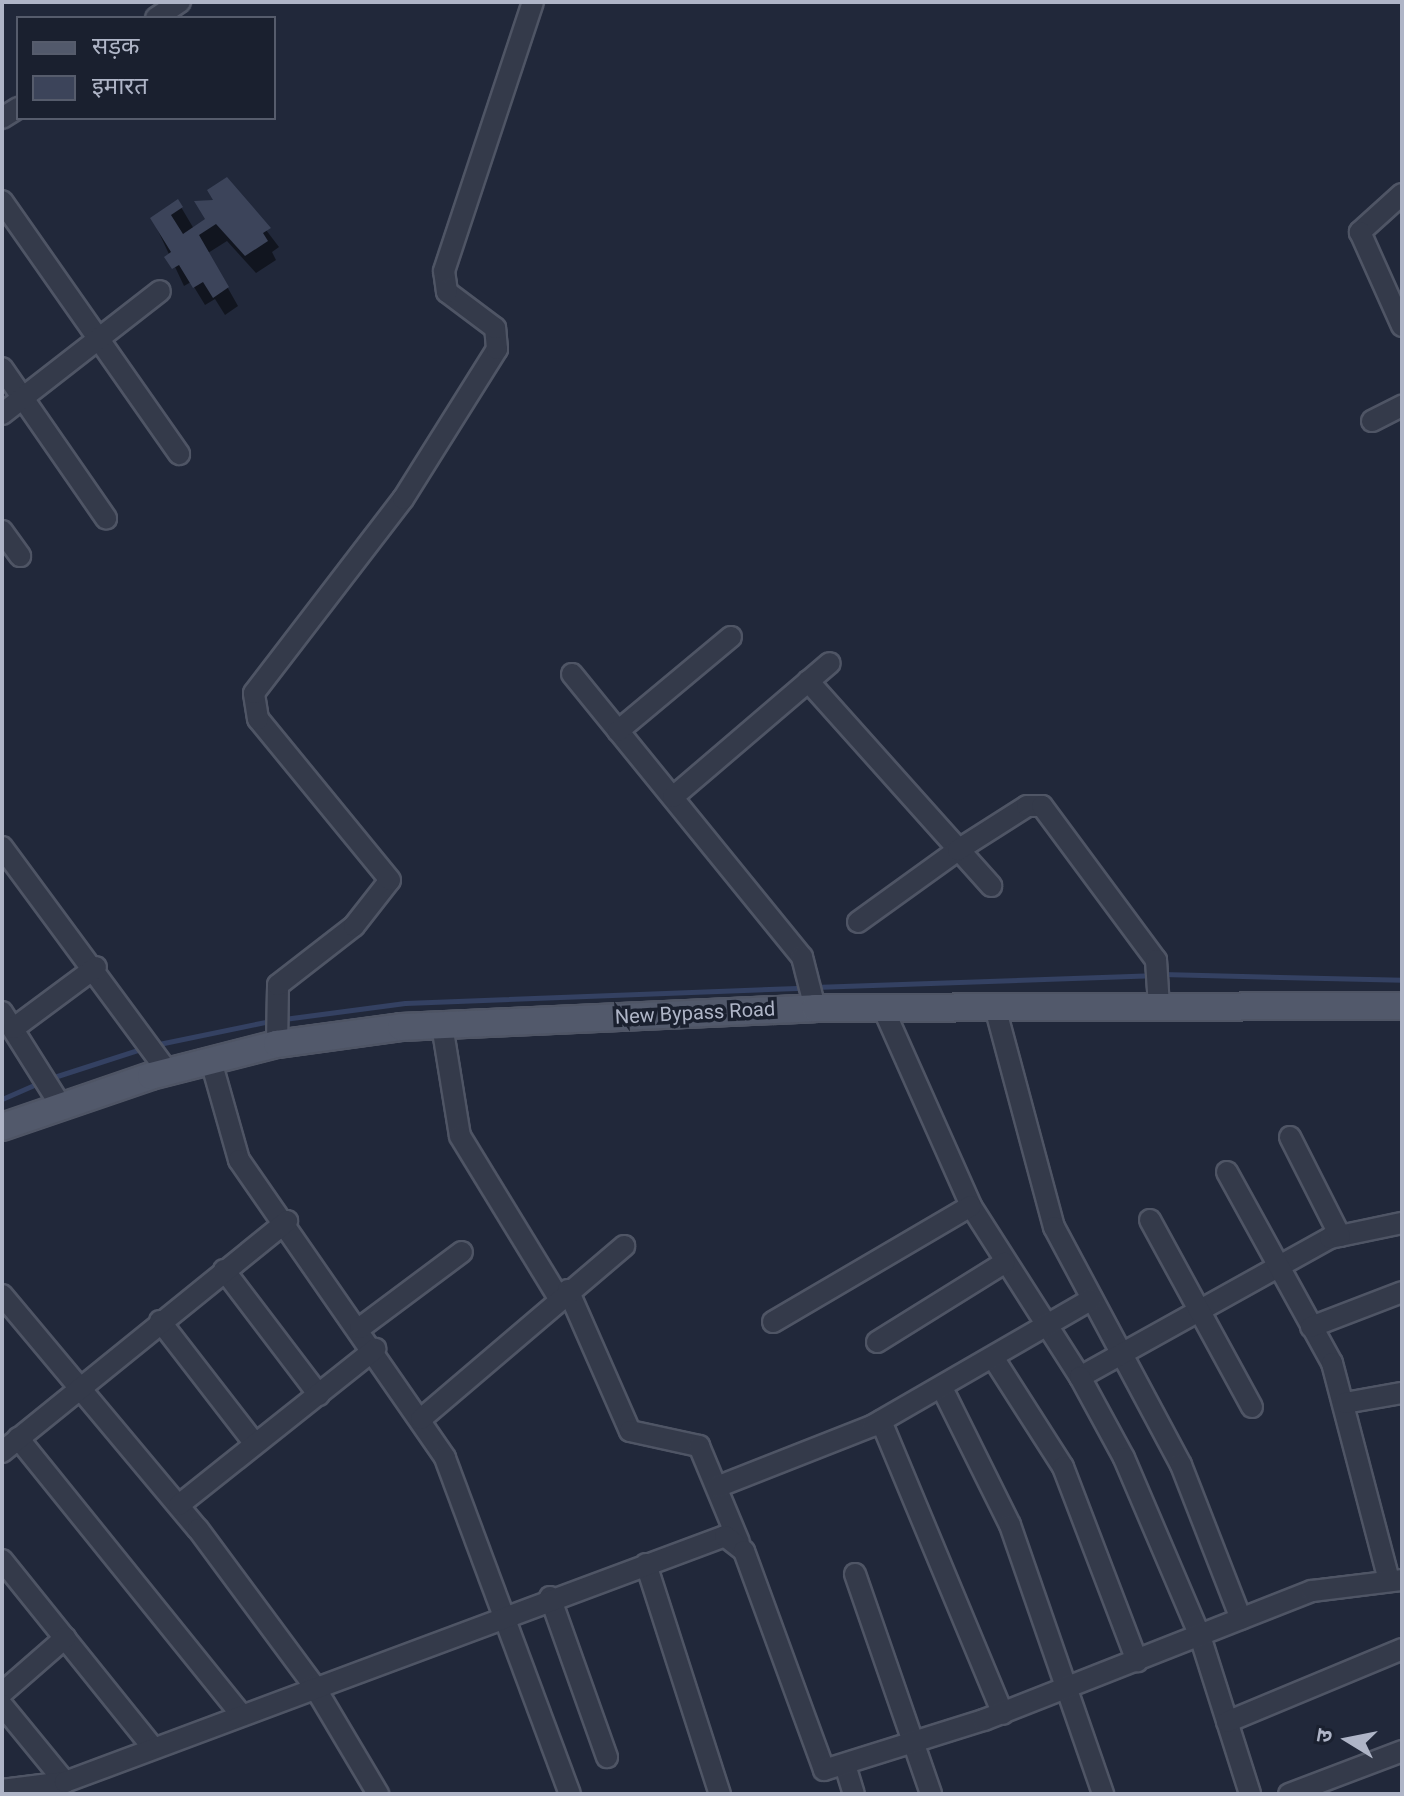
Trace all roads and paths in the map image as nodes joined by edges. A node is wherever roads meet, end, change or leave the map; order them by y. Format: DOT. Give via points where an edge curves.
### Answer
graph roads {
  1 [pos="180,2"];
  2 [pos="533,2"];
  3 [pos="159,16"];
  4 [pos="1402,194"];
  5 [pos="2,201"];
  6 [pos="160,291"];
  7 [pos="1402,326"];
  8 [pos="95,343"];
  9 [pos="2,368"];
  10 [pos="24,397"];
  11 [pos="1402,406"];
  12 [pos="2,414"];
  13 [pos="1372,421"];
  14 [pos="179,454"];
  15 [pos="106,518"];
  16 [pos="2,531"];
  17 [pos="20,556"];
  18 [pos="731,637"];
  19 [pos="830,663"];
  20 [pos="572,674"];
  21 [pos="808,681"];
  22 [pos="618,731"];
  23 [pos="673,797"];
  24 [pos="2,847"];
  25 [pos="958,850"];
  26 [pos="991,886"];
  27 [pos="858,922"];
  28 [pos="96,967"];
  29 [pos="814,993"];
  30 [pos="1402,1006"];
  31 [pos="995,1007"];
  32 [pos="1159,1007"];
  33 [pos="883,1008"];
  34 [pos="8,1020"];
  35 [pos="442,1025"];
  36 [pos="277,1044"];
  37 [pos="157,1054"];
  38 [pos="211,1061"];
  39 [pos="53,1092"];
  40 [pos="2,1127"];
  41 [pos="1290,1137"];
  42 [pos="1227,1172"];
  43 [pos="971,1206"];
  44 [pos="1150,1220"];
  45 [pos="287,1221"];
  46 [pos="1402,1223"];
  47 [pos="1340,1236"];
  48 [pos="624,1246"];
  49 [pos="462,1252"];
  50 [pos="1004,1263"];
  51 [pos="1280,1264"];
  52 [pos="224,1270"];
  53 [pos="1402,1292"];
  54 [pos="563,1294"];
  55 [pos="2,1295"];
  56 [pos="1092,1299"];
  57 [pos="1199,1307"];
  58 [pos="160,1321"];
  59 [pos="773,1322"];
  60 [pos="1311,1327"];
  61 [pos="360,1328"];
  62 [pos="1045,1331"];
  63 [pos="877,1342"];
  64 [pos="375,1349"];
  65 [pos="1124,1352"];
  66 [pos="994,1359"];
  67 [pos="1080,1377"];
  68 [pos="83,1383"];
  69 [pos="942,1388"];
  70 [pos="1402,1393"];
  71 [pos="319,1395"];
  72 [pos="1345,1403"];
  73 [pos="1252,1407"];
  74 [pos="421,1419"];
  75 [pos="881,1421"];
  76 [pos="18,1438"];
  77 [pos="255,1444"];
  78 [pos="2,1452"];
  79 [pos="717,1487"];
  80 [pos="179,1505"];
  81 [pos="739,1542"];
  82 [pos="2,1560"];
  83 [pos="646,1564"];
  84 [pos="855,1574"];
  85 [pos="1395,1580"];
  86 [pos="550,1597"];
  87 [pos="507,1612"];
  88 [pos="1241,1619"];
  89 [pos="1200,1636"];
  90 [pos="65,1638"];
  91 [pos="1402,1649"];
  92 [pos="1137,1661"];
  93 [pos="314,1686"];
  94 [pos="1068,1689"];
  95 [pos="2,1693"];
  96 [pos="2,1705"];
  97 [pos="241,1714"];
  98 [pos="1003,1714"];
  99 [pos="1227,1722"];
  100 [pos="913,1743"];
  101 [pos="153,1748"];
  102 [pos="1402,1751"];
  103 [pos="607,1757"];
  104 [pos="845,1765"];
  105 [pos="65,1782"];
  106 [pos="2,1790"];
  107 [pos="378,1794"];
  108 [pos="570,1794"];
  109 [pos="720,1794"];
  110 [pos="854,1794"];
  111 [pos="931,1794"];
  112 [pos="1103,1794"];
  113 [pos="1250,1794"];
  114 [pos="1289,1794"];
  1 -- 3 [label="street"];
  2 -- 36 [label="street" via="444,271 447,292 495,328 497,349 403,499 254,693 258,719 390,880 354,926 278,985"];
  4 -- 7 [label="street" via="1360,232"];
  5 -- 8 [label="street"];
  6 -- 8 [label="street"];
  8 -- 10 [label="street"];
  8 -- 14 [label="street"];
  9 -- 10 [label="street"];
  10 -- 12 [label="street"];
  10 -- 15 [label="street"];
  11 -- 13 [label="street"];
  16 -- 17 [label="street"];
  18 -- 22 [label="street"];
  19 -- 21 [label="street"];
  20 -- 22 [label="street"];
  21 -- 23 [label="street"];
  21 -- 25 [label="street"];
  22 -- 23 [label="street"];
  23 -- 29 [label="street"];
  24 -- 28 [label="street"];
  25 -- 26 [label="street"];
  25 -- 27 [label="street"];
  25 -- 32 [label="street" via="1027,806 1042,806 1158,971"];
  28 -- 34 [label="street"];
  28 -- 37 [label="street"];
  29 -- 33 [label="main road, New Bypass Road"];
  29 -- 35 [label="main road, New Bypass Road"];
  30 -- 32 [label="main road, New Bypass Road"];
  31 -- 32 [label="main road, New Bypass Road"];
  31 -- 33 [label="main road, New Bypass Road"];
  31 -- 56 [label="street" via="1045,1200"];
  33 -- 43 [label="street"];
  34 -- 39 [label="street"];
  35 -- 36 [label="main road, New Bypass Road"];
  35 -- 54 [label="street" via="460,1136"];
  36 -- 38 [label="main road, New Bypass Road"];
  37 -- 38 [label="main road, New Bypass Road"];
  37 -- 39 [label="main road, New Bypass Road"];
  38 -- 45 [label="street" via="239,1160"];
  39 -- 40 [label="main road, New Bypass Road"];
  41 -- 47 [label="street"];
  42 -- 51 [label="street"];
  43 -- 50 [label="street"];
  43 -- 59 [label="street"];
  44 -- 57 [label="street"];
  45 -- 52 [label="street"];
  45 -- 61 [label="street"];
  46 -- 47 [label="street"];
  47 -- 51 [label="street"];
  48 -- 54 [label="street"];
  49 -- 61 [label="street"];
  50 -- 62 [label="street"];
  50 -- 63 [label="street"];
  51 -- 57 [label="street"];
  51 -- 60 [label="street"];
  52 -- 58 [label="street"];
  52 -- 71 [label="street"];
  53 -- 60 [label="street"];
  54 -- 74 [label="street"];
  54 -- 79 [label="street" via="630,1431 693,1441"];
  55 -- 68 [label="street"];
  56 -- 62 [label="street"];
  56 -- 65 [label="street"];
  57 -- 65 [label="street"];
  57 -- 73 [label="street"];
  58 -- 68 [label="street"];
  58 -- 77 [label="street"];
  60 -- 72 [label="street"];
  61 -- 64 [label="street"];
  62 -- 66 [label="street"];
  62 -- 67 [label="street"];
  64 -- 71 [label="street"];
  64 -- 74 [label="street"];
  65 -- 67 [label="street"];
  65 -- 88 [label="street" via="1181,1465"];
  66 -- 69 [label="street"];
  66 -- 92 [label="street" via="1063,1467"];
  67 -- 89 [label="street" via="1124,1458"];
  68 -- 76 [label="street"];
  68 -- 80 [label="street"];
  69 -- 75 [label="street"];
  69 -- 94 [label="street" via="1010,1525"];
  70 -- 72 [label="street"];
  71 -- 77 [label="street"];
  72 -- 85 [label="street"];
  74 -- 87 [label="street" via="453,1475"];
  75 -- 79 [label="street"];
  75 -- 98 [label="street"];
  76 -- 78 [label="street"];
  76 -- 97 [label="street"];
  77 -- 80 [label="street"];
  79 -- 81 [label="street"];
  80 -- 93 [label="street"];
  81 -- 83 [label="street" via="725,1536"];
  81 -- 104 [label="street" via="815,1760 824,1770"];
  82 -- 90 [label="street"];
  83 -- 86 [label="street"];
  83 -- 109 [label="street"];
  84 -- 100 [label="street"];
  85 -- 88 [label="street" via="1312,1591"];
  86 -- 87 [label="street"];
  86 -- 103 [label="street"];
  87 -- 93 [label="street"];
  87 -- 108 [label="street"];
  88 -- 89 [label="street"];
  89 -- 92 [label="street"];
  89 -- 99 [label="street"];
  90 -- 95 [label="street"];
  90 -- 101 [label="street"];
  91 -- 99 [label="street"];
  92 -- 94 [label="street"];
  93 -- 97 [label="street"];
  93 -- 107 [label="street"];
  94 -- 98 [label="street"];
  94 -- 112 [label="street"];
  96 -- 105 [label="street"];
  97 -- 101 [label="street"];
  98 -- 100 [label="street"];
  99 -- 113 [label="street"];
  100 -- 104 [label="street"];
  100 -- 111 [label="street"];
  101 -- 105 [label="street"];
  102 -- 114 [label="street"];
  104 -- 110 [label="street"];
  105 -- 106 [label="street"];
}
